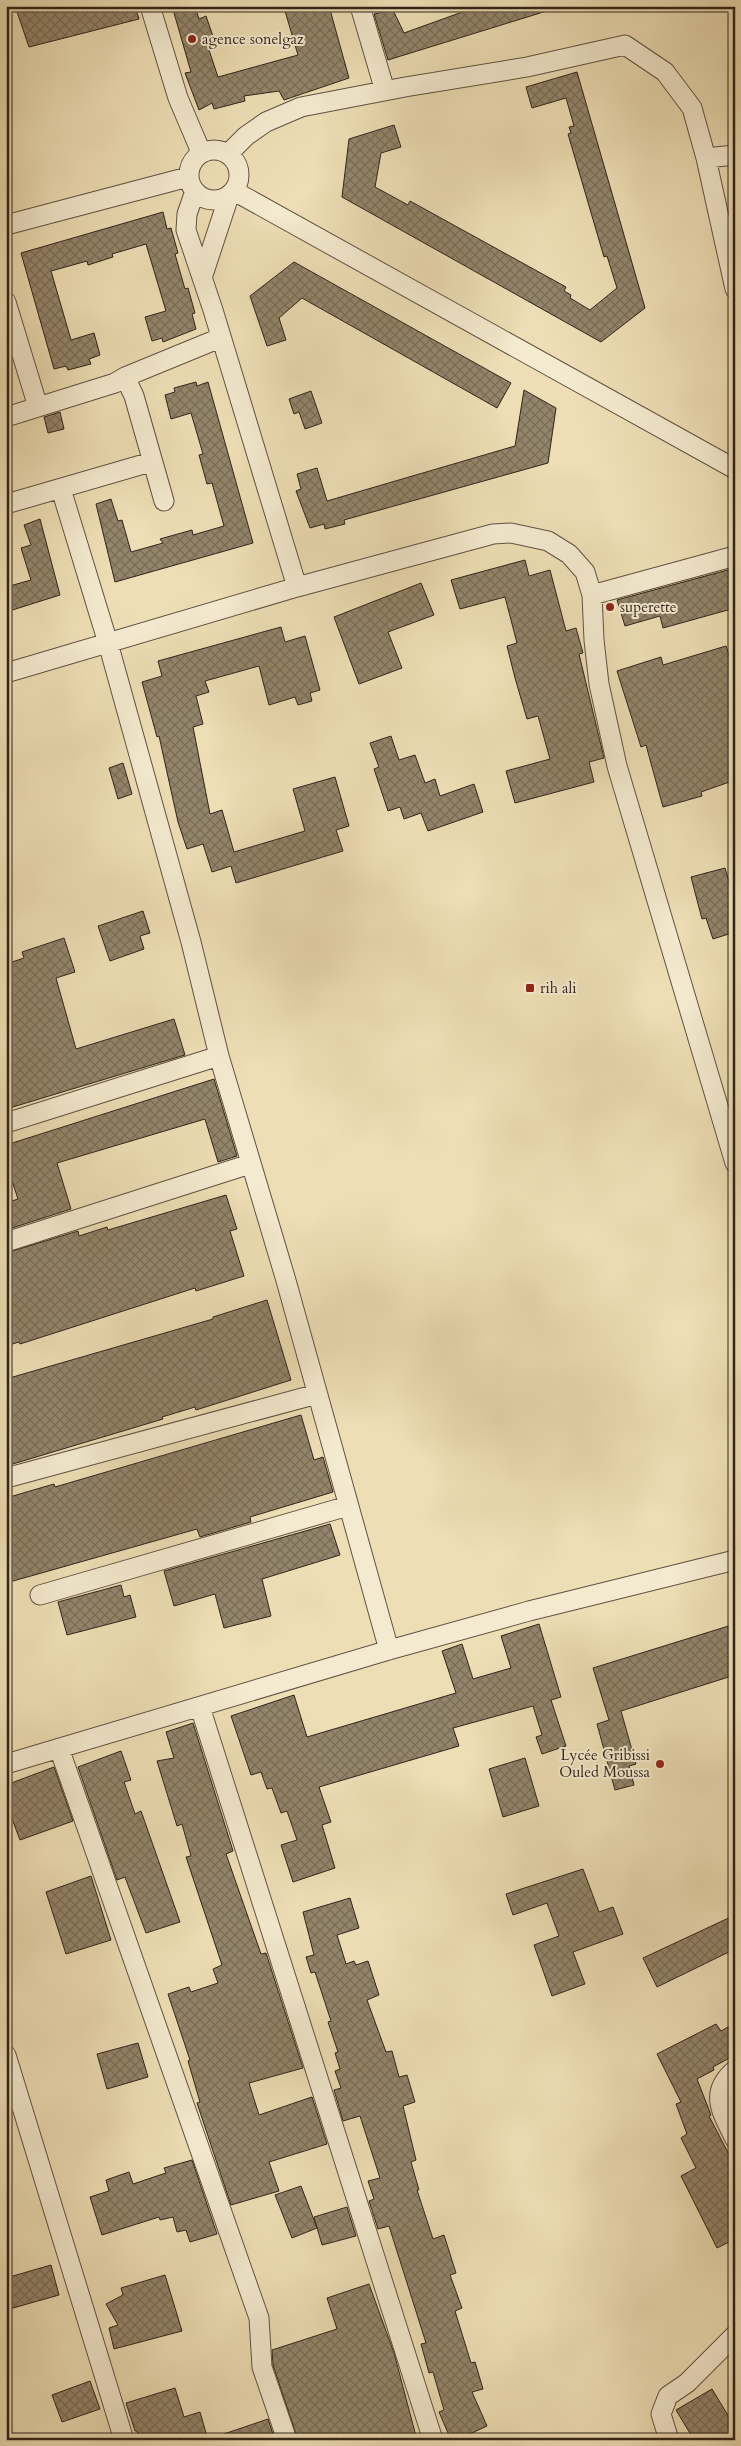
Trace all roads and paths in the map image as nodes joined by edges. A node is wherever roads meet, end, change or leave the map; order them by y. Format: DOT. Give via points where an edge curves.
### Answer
graph roads {
  1 [pos="150,6"];
  2 [pos="360,6"];
  3 [pos="385,91"];
  4 [pos="201,152"];
  5 [pos="228,154"];
  6 [pos="735,154"];
  7 [pos="706,158"];
  8 [pos="191,184"];
  9 [pos="231,193"];
  10 [pos="6,225"];
  11 [pos="202,278"];
  12 [pos="735,289"];
  13 [pos="6,302"];
  14 [pos="220,338"];
  15 [pos="125,377"];
  16 [pos="38,407"];
  17 [pos="6,417"];
  18 [pos="151,462"];
  19 [pos="735,469"];
  20 [pos="61,488"];
  21 [pos="164,501"];
  22 [pos="6,504"];
  23 [pos="735,556"];
  24 [pos="298,587"];
  25 [pos="592,595"];
  26 [pos="108,643"];
  27 [pos="6,674"];
  28 [pos="219,1056"];
  29 [pos="6,1123"];
  30 [pos="735,1163"];
  31 [pos="250,1164"];
  32 [pos="6,1242"];
  33 [pos="317,1394"];
  34 [pos="6,1478"];
  35 [pos="348,1506"];
  36 [pos="735,1560"];
  37 [pos="40,1595"];
  38 [pos="389,1650"];
  39 [pos="200,1707"];
  40 [pos="59,1748"];
  41 [pos="6,1764"];
  42 [pos="6,2055"];
  43 [pos="735,2070"];
  44 [pos="735,2139"];
  45 [pos="735,2335"];
  46 [pos="124,2440"];
  47 [pos="287,2440"];
  48 [pos="433,2440"];
  49 [pos="669,2440"];
  1 -- 4 [label="street" via="178,98"];
  2 -- 3 [label="street"];
  3 -- 5 [label="street" via="320,102 282,114 246,136"];
  3 -- 7 [label="street" via="527,67 625,46 666,72 692,108"];
  4 -- 5 [label="street" via="215,149"];
  4 -- 8 [label="street" via="191,163"];
  5 -- 9 [label="street" via="238,167 239,176"];
  6 -- 7 [label="street"];
  7 -- 12 [label="street"];
  8 -- 9 [label="street" via="207,200 222,199"];
  8 -- 10 [label="street"];
  8 -- 11 [label="street" via="186,230"];
  9 -- 11 [label="street"];
  9 -- 19 [label="street"];
  11 -- 14 [label="street"];
  13 -- 16 [label="street"];
  14 -- 15 [label="street"];
  14 -- 24 [label="street"];
  15 -- 16 [label="street"];
  15 -- 18 [label="street" via="134,396"];
  16 -- 17 [label="street"];
  18 -- 20 [label="street"];
  18 -- 21 [label="street"];
  20 -- 22 [label="street"];
  20 -- 26 [label="street"];
  23 -- 25 [label="street"];
  24 -- 25 [label="street" via="493,534 511,533 548,541 569,554 585,572"];
  24 -- 26 [label="street"];
  25 -- 30 [label="street" via="599,684 616,766"];
  26 -- 27 [label="street"];
  26 -- 28 [label="street" via="191,942"];
  28 -- 29 [label="street"];
  28 -- 31 [label="street"];
  31 -- 32 [label="street"];
  31 -- 33 [label="street"];
  33 -- 34 [label="street"];
  33 -- 35 [label="street"];
  35 -- 37 [label="street"];
  35 -- 38 [label="street"];
  36 -- 38 [label="street"];
  38 -- 39 [label="street"];
  39 -- 40 [label="street"];
  39 -- 48 [label="street"];
  40 -- 41 [label="street"];
  40 -- 47 [label="street" via="259,2318 262,2367"];
  42 -- 46 [label="street"];
  43 -- 44 [label="street" via="725,2079 719,2100"];
  45 -- 49 [label="street" via="687,2383 668,2396 661,2414"];
}
